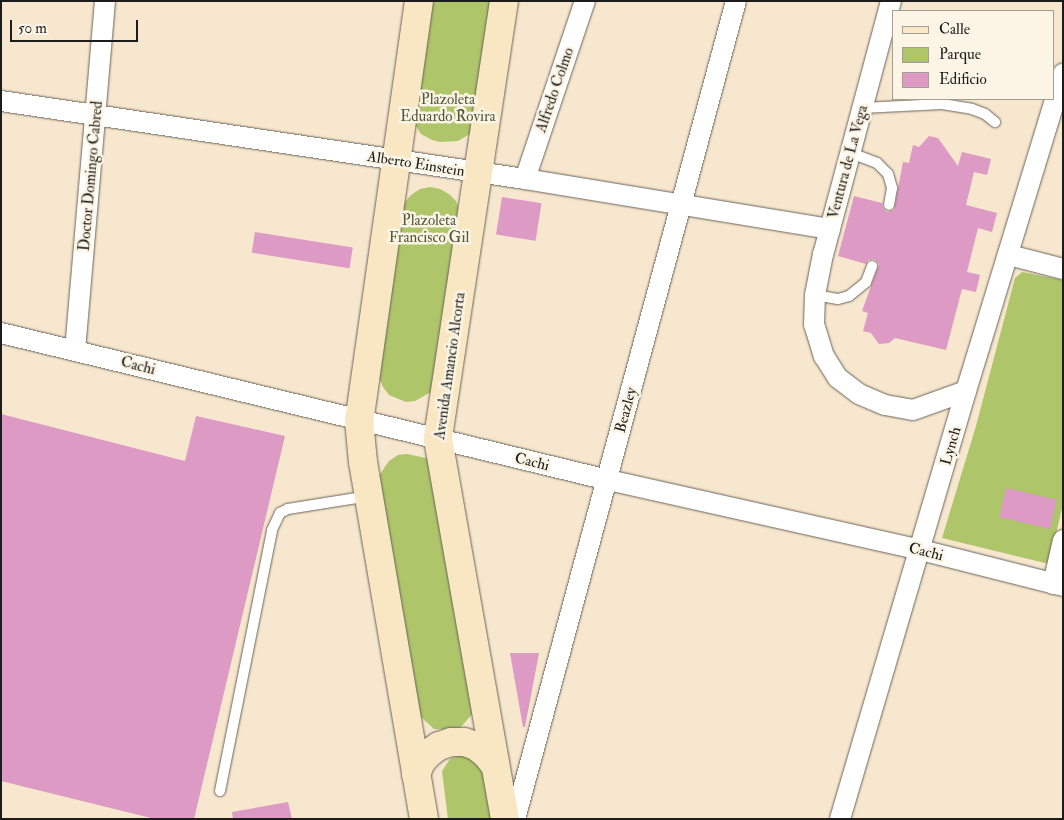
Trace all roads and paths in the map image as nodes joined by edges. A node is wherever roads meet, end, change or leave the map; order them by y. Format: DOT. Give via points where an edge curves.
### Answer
graph roads {
  1 [pos="105,1"];
  2 [pos="419,1"];
  3 [pos="504,1"];
  4 [pos="585,1"];
  5 [pos="736,1"];
  6 [pos="891,1"];
  7 [pos="1063,73"];
  8 [pos="1,101"];
  9 [pos="863,108"];
  10 [pos="96,115"];
  11 [pos="995,122"];
  12 [pos="852,153"];
  13 [pos="396,161"];
  14 [pos="480,174"];
  15 [pos="525,179"];
  16 [pos="680,204"];
  17 [pos="889,205"];
  18 [pos="830,229"];
  19 [pos="1009,255"];
  20 [pos="872,266"];
  21 [pos="1063,269"];
  22 [pos="815,295"];
  23 [pos="1,333"];
  24 [pos="75,351"];
  25 [pos="966,391"];
  26 [pos="359,420"];
  27 [pos="438,439"];
  28 [pos="608,480"];
  29 [pos="368,496"];
  30 [pos="1063,540"];
  31 [pos="921,550"];
  32 [pos="1060,587"];
  33 [pos="494,764"];
  34 [pos="416,774"];
  35 [pos="220,791"];
  36 [pos="424,819"];
  37 [pos="505,819"];
  38 [pos="516,819"];
  39 [pos="840,819"];
  1 -- 10 [label="street, Doctor Domingo Cabred"];
  2 -- 13 [label="main road"];
  3 -- 14 [label="main road, Avenida Amancio Alcorta"];
  4 -- 15 [label="street, Alfredo Colmo"];
  5 -- 16 [label="street, Beazley"];
  6 -- 9 [label="street, Ventura de La Vega"];
  7 -- 19 [label="street, Lynch"];
  8 -- 10 [label="street, Alberto Einstein"];
  9 -- 11 [label="lane" via="942,104 972,109"];
  9 -- 12 [label="street, Ventura de La Vega"];
  10 -- 13 [label="street, Alberto Einstein"];
  10 -- 24 [label="street, Doctor Domingo Cabred"];
  12 -- 17 [label="lane" via="877,163 888,174 892,188"];
  12 -- 18 [label="street, Ventura de La Vega"];
  13 -- 14 [label="street, Alberto Einstein"];
  13 -- 26 [label="main road"];
  14 -- 15 [label="street, Alberto Einstein"];
  14 -- 27 [label="main road, Avenida Amancio Alcorta"];
  15 -- 16 [label="street, Alberto Einstein"];
  16 -- 18 [label="street, Alberto Einstein"];
  16 -- 28 [label="street, Beazley"];
  18 -- 22 [label="street, Ventura de La Vega"];
  19 -- 21 [label="street"];
  19 -- 25 [label="street, Lynch"];
  20 -- 22 [label="lane" via="866,282 849,296 838,299"];
  22 -- 25 [label="street, Ventura de La Vega" via="814,324 824,356 838,378 859,394 885,405 913,410"];
  23 -- 24 [label="street, Cachi"];
  24 -- 26 [label="street, Cachi"];
  25 -- 31 [label="street, Lynch"];
  26 -- 27 [label="street, Cachi"];
  26 -- 29 [label="main road"];
  27 -- 28 [label="street, Cachi"];
  27 -- 33 [label="main road, Avenida Amancio Alcorta"];
  28 -- 31 [label="street, Cachi"];
  28 -- 38 [label="street, Beazley"];
  29 -- 34 [label="main road"];
  29 -- 35 [label="lane" via="288,508 280,513 272,530"];
  30 -- 32 [label="street"];
  31 -- 32 [label="street, Cachi"];
  31 -- 39 [label="street, Lynch"];
  33 -- 34 [label="main road" via="476,746 451,742 429,753"];
  33 -- 37 [label="main road, Avenida Amancio Alcorta"];
  34 -- 36 [label="main road"];
}
